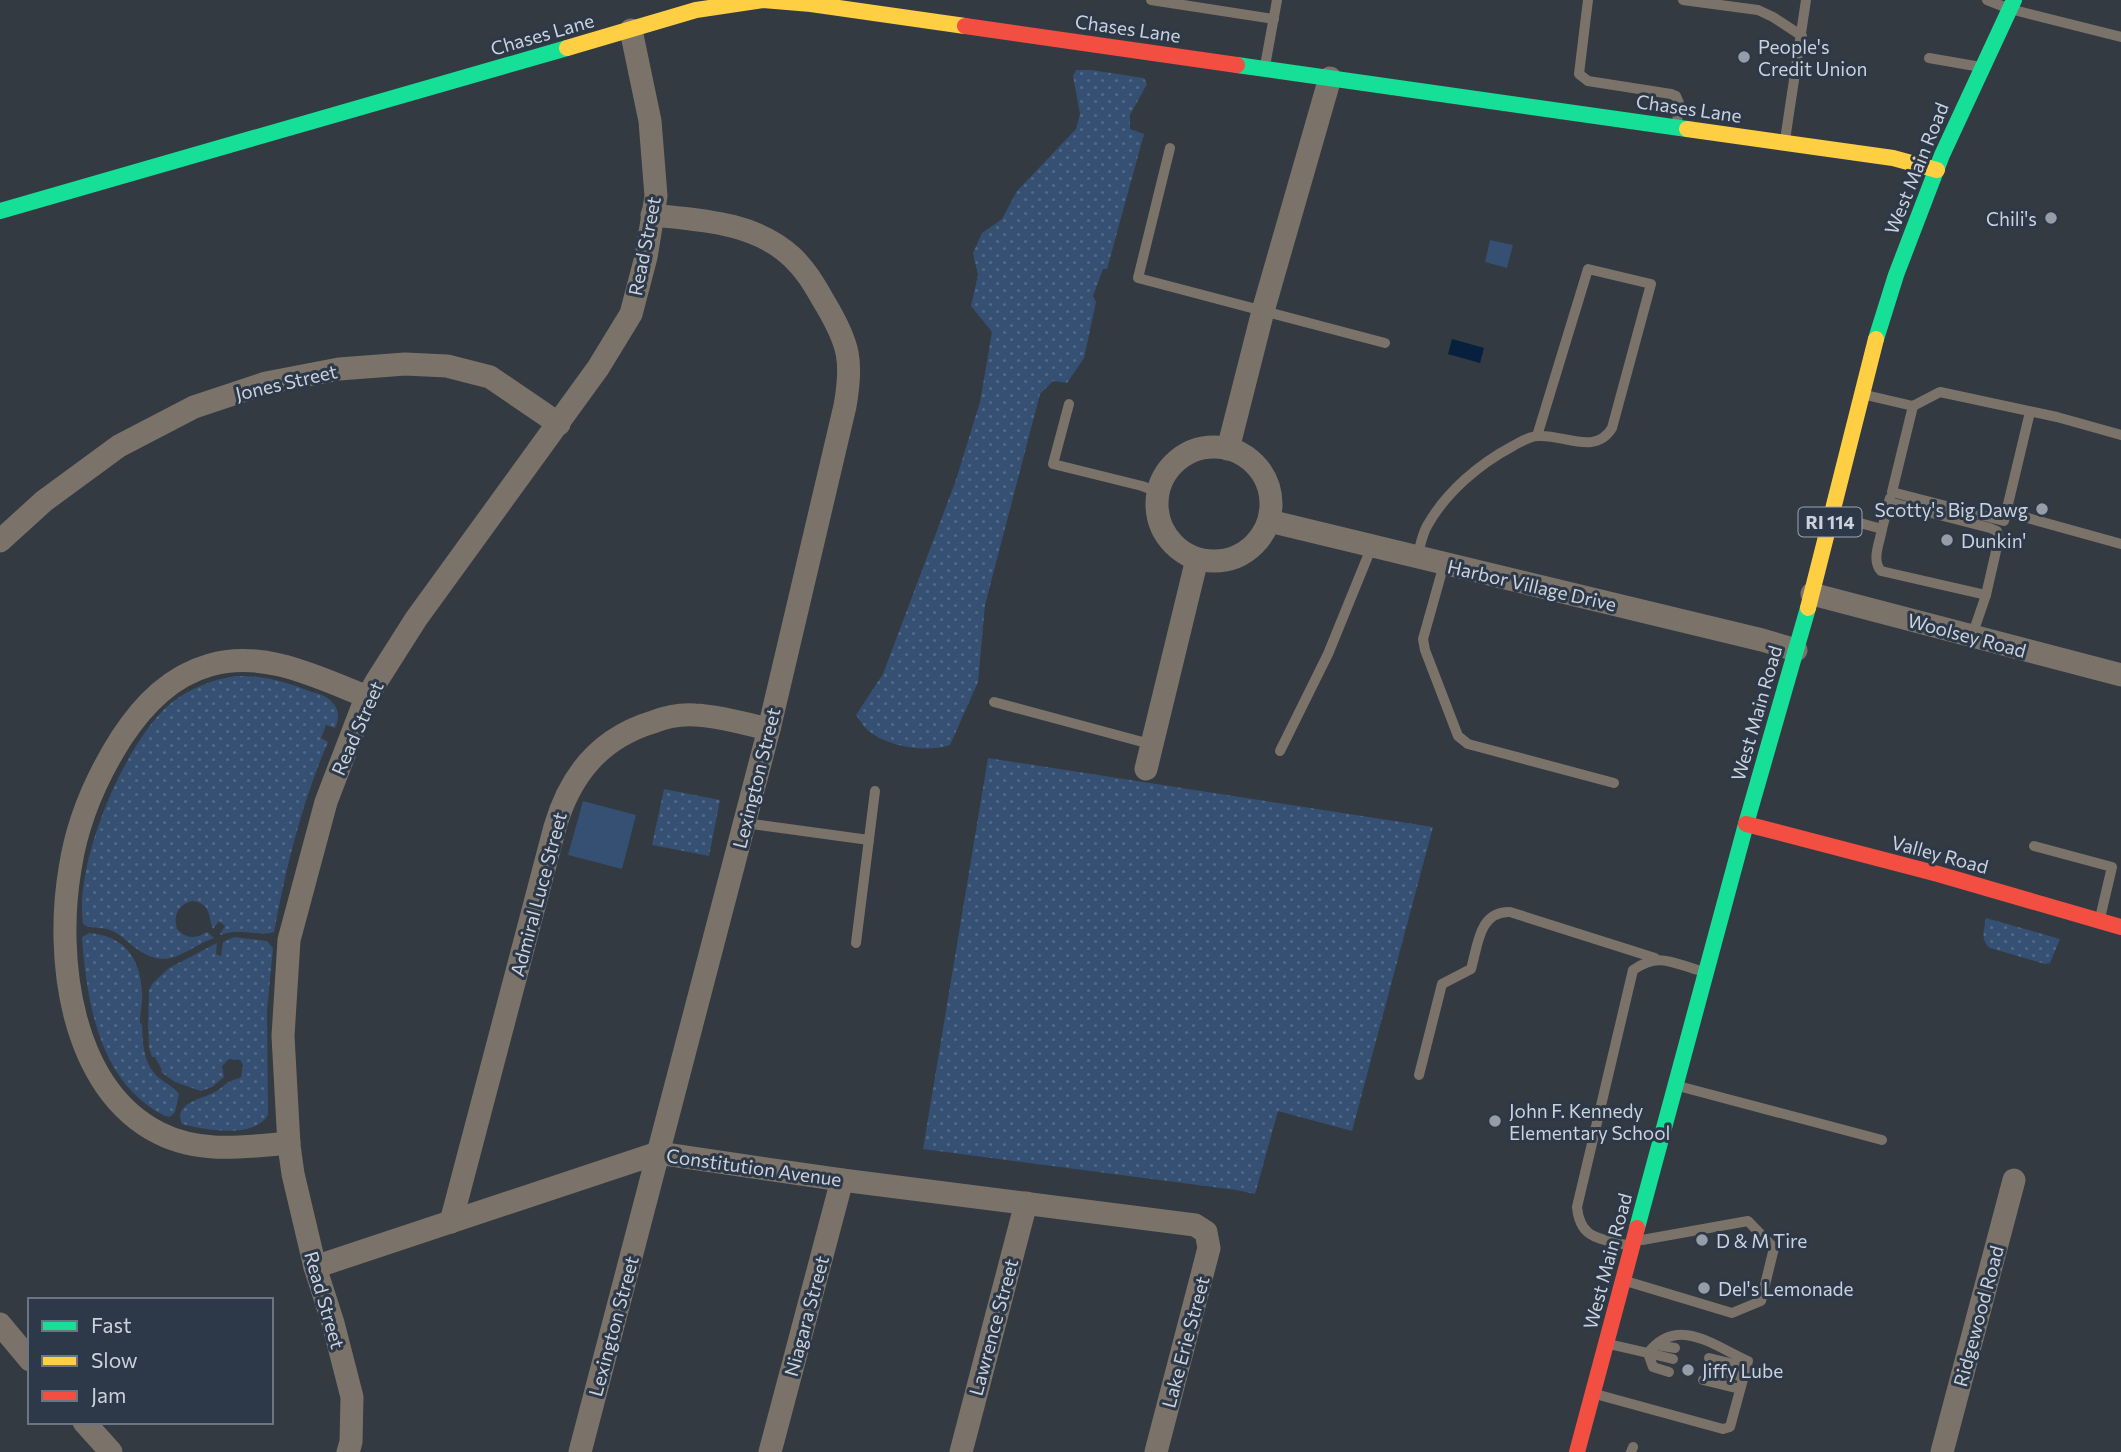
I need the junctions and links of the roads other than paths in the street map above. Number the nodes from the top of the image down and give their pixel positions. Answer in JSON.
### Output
{"nodes":[{"id":1,"x":1156,"y":0,"type":"edge"},
{"id":2,"x":1277,"y":0,"type":"edge"},
{"id":3,"x":1588,"y":0,"type":"edge"},
{"id":4,"x":1683,"y":0,"type":"edge"},
{"id":5,"x":1806,"y":0,"type":"edge"},
{"id":6,"x":1987,"y":0,"type":"edge"},
{"id":7,"x":2012,"y":5,"type":"edge"},
{"id":8,"x":685,"y":6,"type":"edge"},
{"id":9,"x":1273,"y":19,"type":"junction"},
{"id":10,"x":631,"y":30,"type":"junction"},
{"id":11,"x":1802,"y":36,"type":"junction"},
{"id":12,"x":2121,"y":37,"type":"edge"},
{"id":13,"x":1929,"y":58,"type":"dead end"},
{"id":14,"x":1981,"y":67,"type":"junction"},
{"id":15,"x":1264,"y":69,"type":"junction"},
{"id":16,"x":1330,"y":78,"type":"junction"},
{"id":17,"x":1676,"y":127,"type":"junction"},
{"id":18,"x":1785,"y":143,"type":"junction"},
{"id":19,"x":1170,"y":148,"type":"dead end"},
{"id":20,"x":1937,"y":170,"type":"junction"},
{"id":21,"x":0,"y":211,"type":"edge"},
{"id":22,"x":652,"y":215,"type":"junction"},
{"id":23,"x":1263,"y":311,"type":"junction"},
{"id":24,"x":1385,"y":343,"type":"dead end"},
{"id":25,"x":1864,"y":395,"type":"junction"},
{"id":26,"x":1069,"y":404,"type":"dead end"},
{"id":27,"x":1913,"y":406,"type":"junction"},
{"id":28,"x":2030,"y":412,"type":"junction"},
{"id":29,"x":559,"y":424,"type":"junction"},
{"id":30,"x":2121,"y":435,"type":"edge"},
{"id":31,"x":1537,"y":436,"type":"junction"},
{"id":32,"x":1228,"y":449,"type":"junction"},
{"id":33,"x":1158,"y":492,"type":"junction"},
{"id":34,"x":1890,"y":497,"type":"junction"},
{"id":35,"x":2006,"y":513,"type":"junction"},
{"id":36,"x":1832,"y":515,"type":"junction"},
{"id":37,"x":1269,"y":521,"type":"junction"},
{"id":38,"x":1882,"y":529,"type":"junction"},
{"id":39,"x":0,"y":541,"type":"edge"},
{"id":40,"x":2121,"y":544,"type":"edge"},
{"id":41,"x":1372,"y":546,"type":"junction"},
{"id":42,"x":1417,"y":557,"type":"junction"},
{"id":43,"x":1197,"y":559,"type":"junction"},
{"id":44,"x":1444,"y":564,"type":"junction"},
{"id":45,"x":1812,"y":594,"type":"junction"},
{"id":46,"x":1986,"y":595,"type":"junction"},
{"id":47,"x":1972,"y":636,"type":"junction"},
{"id":48,"x":1796,"y":650,"type":"junction"},
{"id":49,"x":2121,"y":675,"type":"edge"},
{"id":50,"x":368,"y":698,"type":"junction"},
{"id":51,"x":995,"y":702,"type":"dead end"},
{"id":52,"x":769,"y":729,"type":"junction"},
{"id":53,"x":1150,"y":744,"type":"junction"},
{"id":54,"x":1280,"y":751,"type":"dead end"},
{"id":55,"x":1146,"y":769,"type":"dead end"},
{"id":56,"x":1614,"y":783,"type":"dead end"},
{"id":57,"x":875,"y":791,"type":"dead end"},
{"id":58,"x":745,"y":823,"type":"junction"},
{"id":59,"x":1746,"y":824,"type":"junction"},
{"id":60,"x":869,"y":840,"type":"junction"},
{"id":61,"x":2034,"y":846,"type":"dead end"},
{"id":62,"x":2099,"y":920,"type":"junction"},
{"id":63,"x":2121,"y":927,"type":"edge"},
{"id":64,"x":856,"y":943,"type":"dead end"},
{"id":65,"x":1658,"y":959,"type":"junction"},
{"id":66,"x":1706,"y":973,"type":"junction"},
{"id":67,"x":1419,"y":1075,"type":"dead end"},
{"id":68,"x":1676,"y":1085,"type":"junction"},
{"id":69,"x":1882,"y":1140,"type":"dead end"},
{"id":70,"x":289,"y":1143,"type":"junction"},
{"id":71,"x":658,"y":1153,"type":"junction"},
{"id":72,"x":842,"y":1180,"type":"junction"},
{"id":73,"x":2014,"y":1180,"type":"dead end"},
{"id":74,"x":1026,"y":1203,"type":"junction"},
{"id":75,"x":451,"y":1222,"type":"junction"},
{"id":76,"x":1206,"y":1231,"type":"joint"},
{"id":77,"x":1633,"y":1244,"type":"junction"},
{"id":78,"x":315,"y":1266,"type":"junction"},
{"id":79,"x":1623,"y":1280,"type":"junction"},
{"id":80,"x":1,"y":1327,"type":"edge"},
{"id":81,"x":1606,"y":1343,"type":"junction"},
{"id":82,"x":1652,"y":1349,"type":"junction"},
{"id":83,"x":1674,"y":1354,"type":"dead end"},
{"id":84,"x":28,"y":1358,"type":"edge"},
{"id":85,"x":1708,"y":1363,"type":"dead end"},
{"id":86,"x":1669,"y":1372,"type":"dead end"},
{"id":87,"x":1745,"y":1372,"type":"junction"},
{"id":88,"x":1703,"y":1380,"type":"dead end"},
{"id":89,"x":1740,"y":1389,"type":"junction"},
{"id":90,"x":1592,"y":1394,"type":"junction"},
{"id":91,"x":87,"y":1424,"type":"edge"},
{"id":92,"x":111,"y":1452,"type":"edge"},
{"id":93,"x":348,"y":1452,"type":"edge"},
{"id":94,"x":580,"y":1452,"type":"edge"},
{"id":95,"x":770,"y":1452,"type":"edge"},
{"id":96,"x":961,"y":1452,"type":"edge"},
{"id":97,"x":1156,"y":1452,"type":"edge"},
{"id":98,"x":1577,"y":1452,"type":"edge"},
{"id":99,"x":1942,"y":1452,"type":"edge"}],
"edges":[{"from":1,"to":9,"type":"lane"},
{"from":2,"to":9,"type":"lane"},
{"from":3,"to":17,"type":"lane"},
{"from":4,"to":11,"type":"lane"},
{"from":5,"to":11,"type":"lane"},
{"from":6,"to":7,"type":"lane"},
{"from":7,"to":12,"type":"lane"},
{"from":7,"to":14,"type":"main road","name":"West Main Road","number":"RI 114"},
{"from":8,"to":10,"type":"main road","name":"Chases Lane"},
{"from":8,"to":15,"type":"main road","name":"Chases Lane"},
{"from":9,"to":15,"type":"lane"},
{"from":10,"to":21,"type":"main road","name":"Chases Lane"},
{"from":10,"to":22,"type":"street","name":"Read Street"},
{"from":11,"to":18,"type":"lane"},
{"from":13,"to":14,"type":"lane"},
{"from":14,"to":20,"type":"main road","name":"West Main Road","number":"RI 114"},
{"from":15,"to":16,"type":"main road","name":"Chases Lane"},
{"from":16,"to":17,"type":"main road","name":"Chases Lane"},
{"from":16,"to":23,"type":"street"},
{"from":17,"to":18,"type":"main road","name":"Chases Lane"},
{"from":18,"to":20,"type":"main road","name":"Chases Lane"},
{"from":19,"to":23,"type":"lane"},
{"from":20,"to":25,"type":"main road","name":"West Main Road","number":"RI 114"},
{"from":22,"to":29,"type":"street","name":"Read Street"},
{"from":22,"to":52,"type":"street","name":"Lexington Street"},
{"from":23,"to":24,"type":"lane"},
{"from":23,"to":32,"type":"street"},
{"from":25,"to":27,"type":"lane"},
{"from":25,"to":36,"type":"main road","name":"West Main Road","number":"RI 114"},
{"from":26,"to":33,"type":"lane"},
{"from":27,"to":28,"type":"lane"},
{"from":27,"to":34,"type":"lane"},
{"from":28,"to":30,"type":"lane"},
{"from":28,"to":35,"type":"lane"},
{"from":29,"to":39,"type":"street","name":"Jones Street"},
{"from":29,"to":50,"type":"street","name":"Read Street"},
{"from":31,"to":31,"type":"lane"},
{"from":31,"to":42,"type":"lane"},
{"from":32,"to":33,"type":"street"},
{"from":32,"to":37,"type":"street"},
{"from":33,"to":43,"type":"street"},
{"from":34,"to":35,"type":"lane"},
{"from":34,"to":38,"type":"lane"},
{"from":34,"to":46,"type":"lane"},
{"from":35,"to":40,"type":"lane"},
{"from":36,"to":38,"type":"lane"},
{"from":36,"to":45,"type":"main road","name":"West Main Road","number":"RI 114"},
{"from":37,"to":41,"type":"street","name":"Harbor Village Drive"},
{"from":37,"to":43,"type":"street"},
{"from":38,"to":46,"type":"lane"},
{"from":41,"to":42,"type":"street","name":"Harbor Village Drive"},
{"from":41,"to":54,"type":"lane"},
{"from":42,"to":44,"type":"street","name":"Harbor Village Drive"},
{"from":43,"to":53,"type":"street"},
{"from":44,"to":48,"type":"street","name":"Harbor Village Drive"},
{"from":44,"to":56,"type":"lane"},
{"from":45,"to":47,"type":"street","name":"Woolsey Road"},
{"from":45,"to":48,"type":"main road","name":"West Main Road","number":"RI 114"},
{"from":46,"to":47,"type":"lane"},
{"from":47,"to":49,"type":"street","name":"Woolsey Road"},
{"from":48,"to":59,"type":"main road","name":"West Main Road","number":"RI 114"},
{"from":50,"to":70,"type":"street","name":"Read Street"},
{"from":50,"to":70,"type":"street"},
{"from":51,"to":53,"type":"lane"},
{"from":52,"to":58,"type":"street","name":"Lexington Street"},
{"from":52,"to":75,"type":"street","name":"Admiral Luce Street"},
{"from":53,"to":55,"type":"street"},
{"from":57,"to":60,"type":"lane"},
{"from":58,"to":60,"type":"lane"},
{"from":58,"to":71,"type":"street","name":"Lexington Street"},
{"from":59,"to":62,"type":"main road","name":"Valley Road"},
{"from":59,"to":66,"type":"main road","name":"West Main Road","number":"RI 114"},
{"from":60,"to":64,"type":"lane"},
{"from":61,"to":62,"type":"lane"},
{"from":62,"to":63,"type":"main road","name":"Valley Road"},
{"from":65,"to":66,"type":"lane"},
{"from":65,"to":67,"type":"lane"},
{"from":65,"to":77,"type":"lane"},
{"from":66,"to":68,"type":"main road","name":"West Main Road","number":"RI 114"},
{"from":68,"to":69,"type":"lane"},
{"from":68,"to":77,"type":"main road","name":"West Main Road","number":"RI 114"},
{"from":70,"to":78,"type":"street","name":"Read Street"},
{"from":71,"to":72,"type":"street","name":"Constitution Avenue"},
{"from":71,"to":75,"type":"street","name":"Constitution Avenue"},
{"from":71,"to":94,"type":"street","name":"Lexington Street"},
{"from":72,"to":74,"type":"street","name":"Constitution Avenue"},
{"from":72,"to":95,"type":"street","name":"Niagara Street"},
{"from":73,"to":99,"type":"street","name":"Ridgewood Road"},
{"from":74,"to":76,"type":"street","name":"Constitution Avenue"},
{"from":74,"to":96,"type":"street","name":"Lawrence Street"},
{"from":75,"to":78,"type":"street","name":"Constitution Avenue"},
{"from":76,"to":97,"type":"street","name":"Lake Erie Street"},
{"from":77,"to":79,"type":"main road","name":"West Main Road","number":"RI 114"},
{"from":77,"to":79,"type":"lane"},
{"from":78,"to":93,"type":"street","name":"Read Street"},
{"from":79,"to":81,"type":"main road","name":"West Main Road","number":"RI 114"},
{"from":80,"to":84,"type":"street"},
{"from":81,"to":82,"type":"lane"},
{"from":81,"to":90,"type":"main road","name":"West Main Road","number":"RI 114"},
{"from":82,"to":83,"type":"lane"},
{"from":82,"to":86,"type":"lane"},
{"from":82,"to":87,"type":"lane"},
{"from":85,"to":87,"type":"lane"},
{"from":87,"to":89,"type":"lane"},
{"from":88,"to":89,"type":"lane"},
{"from":89,"to":90,"type":"lane"},
{"from":90,"to":98,"type":"main road","name":"West Main Road","number":"RI 114"},
{"from":91,"to":92,"type":"street"}]}
